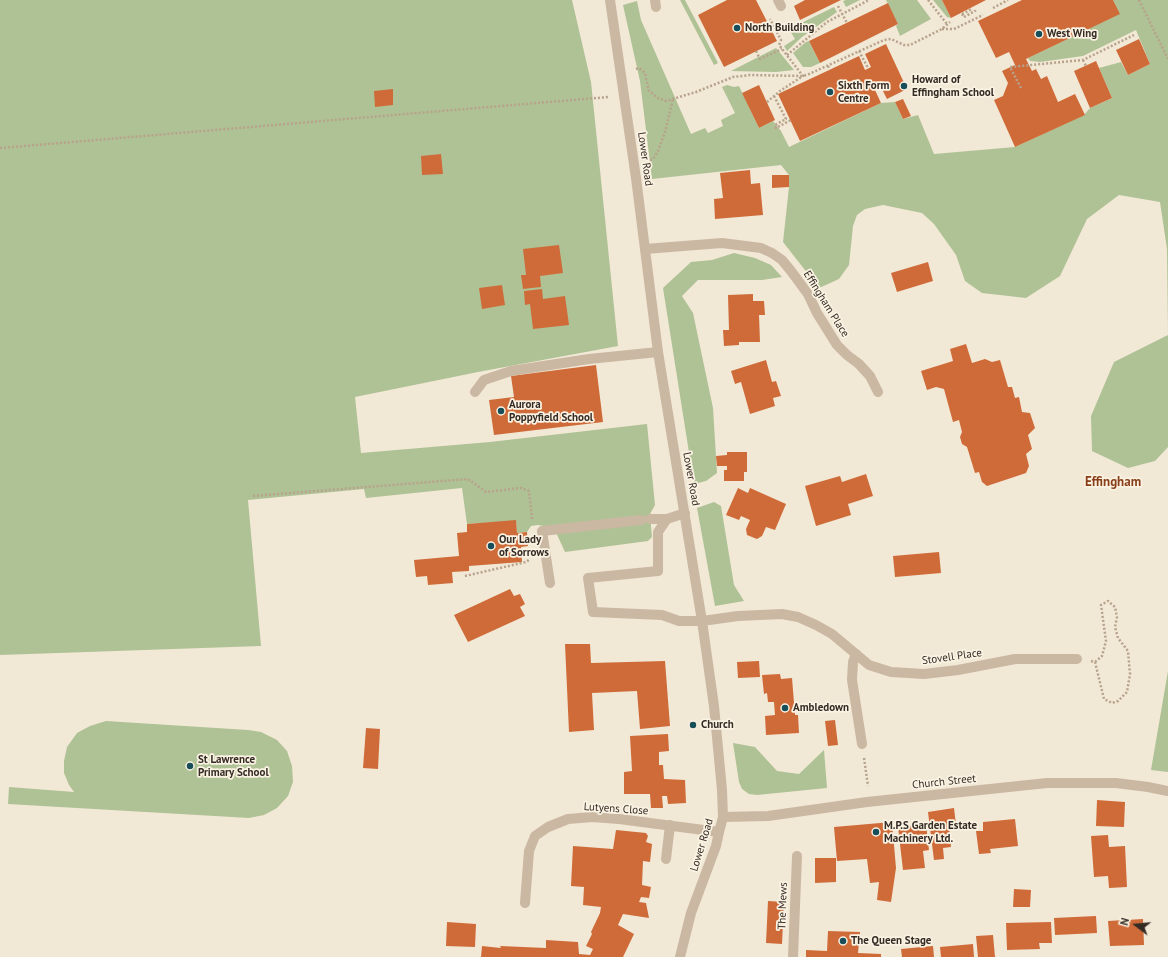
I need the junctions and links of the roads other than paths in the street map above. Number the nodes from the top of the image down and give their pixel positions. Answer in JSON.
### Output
{"nodes":[{"id":1,"x":610,"y":0,"type":"edge"},
{"id":2,"x":645,"y":250,"type":"junction"},
{"id":3,"x":658,"y":352,"type":"junction"},
{"id":4,"x":475,"y":392,"type":"dead end"},
{"id":5,"x":878,"y":392,"type":"dead end"},
{"id":6,"x":685,"y":513,"type":"junction"},
{"id":7,"x":667,"y":519,"type":"junction"},
{"id":8,"x":550,"y":583,"type":"dead end"},
{"id":9,"x":702,"y":621,"type":"junction"},
{"id":10,"x":856,"y":654,"type":"junction"},
{"id":11,"x":1077,"y":659,"type":"road end"},
{"id":12,"x":862,"y":744,"type":"road end"},
{"id":13,"x":1168,"y":791,"type":"edge"},
{"id":14,"x":723,"y":817,"type":"junction"},
{"id":15,"x":670,"y":825,"type":"junction"},
{"id":16,"x":719,"y":832,"type":"junction"},
{"id":17,"x":796,"y":856,"type":"dead end"},
{"id":18,"x":666,"y":859,"type":"dead end"},
{"id":19,"x":525,"y":904,"type":"dead end"},
{"id":20,"x":680,"y":957,"type":"edge"},
{"id":21,"x":793,"y":957,"type":"edge"}],
"edges":[{"from":1,"to":2,"type":"street","name":"Lower Road"},
{"from":2,"to":3,"type":"street","name":"Lower Road"},
{"from":2,"to":5,"type":"street","name":"Effingham Place"},
{"from":3,"to":4,"type":"street"},
{"from":3,"to":6,"type":"street","name":"Lower Road"},
{"from":6,"to":7,"type":"street"},
{"from":6,"to":9,"type":"street","name":"Lower Road"},
{"from":7,"to":8,"type":"street"},
{"from":7,"to":9,"type":"street","name":"Stovell Place"},
{"from":9,"to":10,"type":"street","name":"Stovell Place"},
{"from":9,"to":14,"type":"street","name":"Lower Road"},
{"from":10,"to":11,"type":"street","name":"Stovell Place"},
{"from":10,"to":12,"type":"street"},
{"from":13,"to":14,"type":"street","name":"Church Street"},
{"from":14,"to":16,"type":"street","name":"Lower Road"},
{"from":15,"to":16,"type":"street","name":"Lutyens Close"},
{"from":15,"to":18,"type":"street"},
{"from":15,"to":19,"type":"street","name":"Lutyens Close"},
{"from":16,"to":20,"type":"street","name":"Lower Road"},
{"from":17,"to":21,"type":"street","name":"The Mews"}]}
